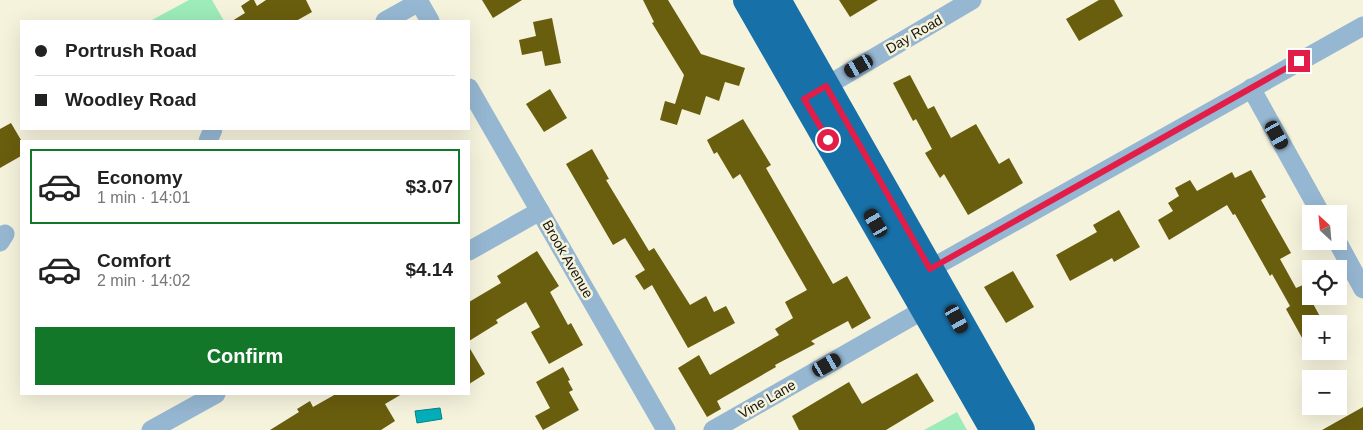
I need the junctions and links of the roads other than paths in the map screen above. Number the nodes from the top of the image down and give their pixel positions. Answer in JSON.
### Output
{"nodes":[{"id":1,"x":747,"y":0,"type":"edge"},
{"id":2,"x":777,"y":0,"type":"edge"},
{"id":3,"x":972,"y":0,"type":"edge"},
{"id":4,"x":418,"y":1,"type":"edge"},
{"id":5,"x":387,"y":20,"type":"edge"},
{"id":6,"x":429,"y":20,"type":"edge"},
{"id":7,"x":1363,"y":26,"type":"edge"},
{"id":8,"x":1251,"y":88,"type":"junction"},
{"id":9,"x":470,"y":90,"type":"edge"},
{"id":10,"x":815,"y":92,"type":"junction"},
{"id":11,"x":1316,"y":205,"type":"edge"},
{"id":12,"x":540,"y":211,"type":"junction"},
{"id":13,"x":470,"y":250,"type":"edge"},
{"id":14,"x":1341,"y":250,"type":"edge"},
{"id":15,"x":930,"y":269,"type":"junction"},
{"id":16,"x":1363,"y":288,"type":"edge"},
{"id":17,"x":925,"y":309,"type":"junction"},
{"id":18,"x":214,"y":395,"type":"edge"},
{"id":19,"x":151,"y":430,"type":"edge"},
{"id":20,"x":666,"y":430,"type":"edge"},
{"id":21,"x":713,"y":430,"type":"edge"},
{"id":22,"x":994,"y":430,"type":"edge"},
{"id":23,"x":1021,"y":430,"type":"edge"}],
"edges":[{"from":1,"to":10,"type":"highway"},
{"from":2,"to":10,"type":"highway"},
{"from":3,"to":10,"type":"street","name":"Day Road"},
{"from":4,"to":5,"type":"street"},
{"from":4,"to":6,"type":"street"},
{"from":7,"to":8,"type":"street"},
{"from":8,"to":11,"type":"street"},
{"from":8,"to":15,"type":"street"},
{"from":9,"to":12,"type":"street","name":"Brook Avenue"},
{"from":10,"to":15,"type":"highway"},
{"from":10,"to":17,"type":"highway"},
{"from":12,"to":13,"type":"street"},
{"from":12,"to":20,"type":"street","name":"Brook Avenue"},
{"from":14,"to":16,"type":"street"},
{"from":15,"to":23,"type":"highway"},
{"from":17,"to":21,"type":"street","name":"Vine Lane"},
{"from":17,"to":22,"type":"highway"},
{"from":18,"to":19,"type":"street"}]}
